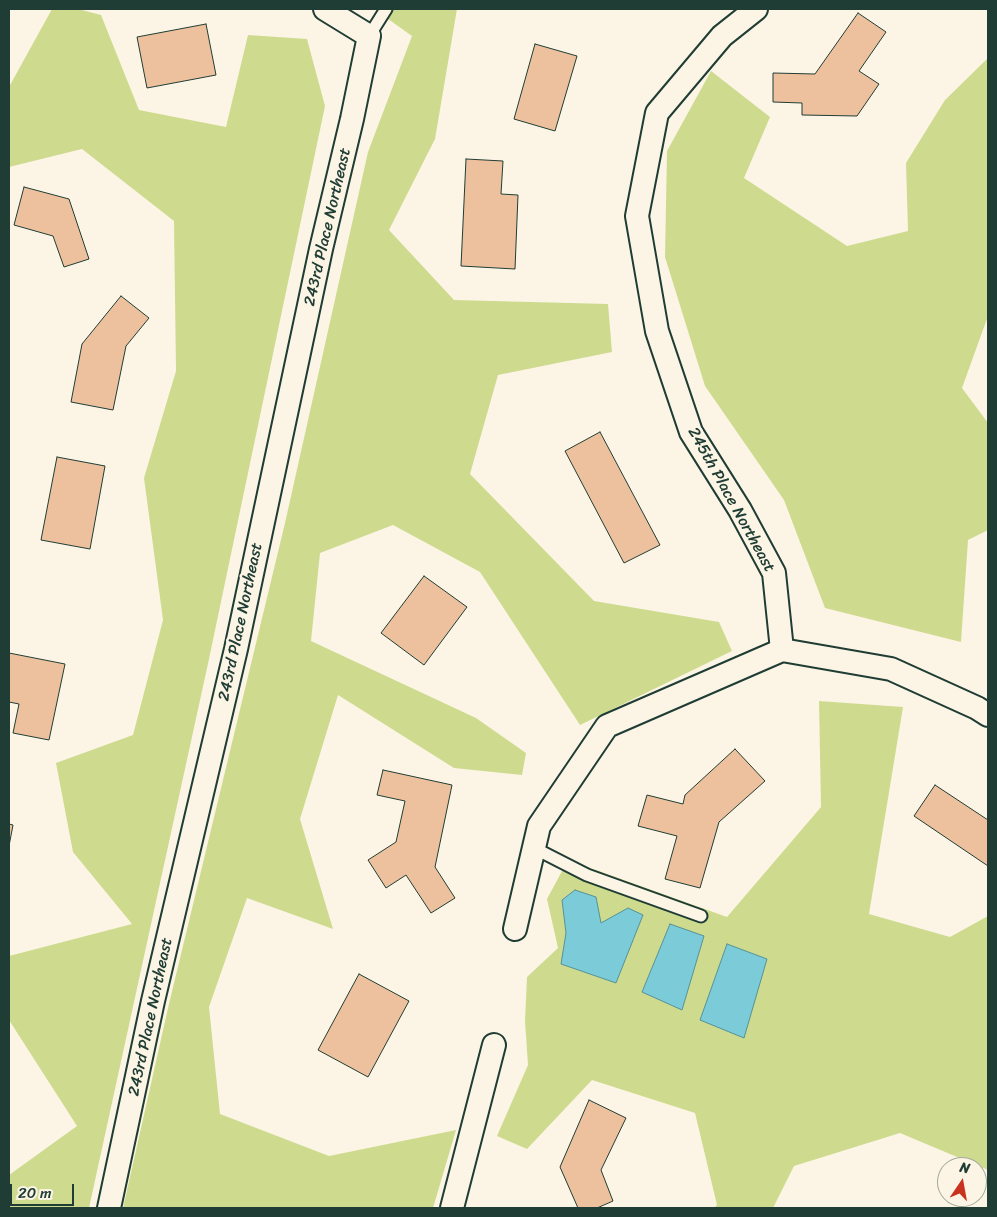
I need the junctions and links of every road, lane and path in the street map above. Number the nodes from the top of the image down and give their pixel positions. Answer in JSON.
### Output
{"nodes":[{"id":1,"x":326,"y":9,"type":"edge"},
{"id":2,"x":386,"y":9,"type":"edge"},
{"id":3,"x":756,"y":9,"type":"edge"},
{"id":4,"x":369,"y":36,"type":"junction"},
{"id":5,"x":782,"y":650,"type":"junction"},
{"id":6,"x":988,"y":715,"type":"edge"},
{"id":7,"x":534,"y":848,"type":"junction"},
{"id":8,"x":700,"y":916,"type":"dead end"},
{"id":9,"x":515,"y":929,"type":"dead end"},
{"id":10,"x":494,"y":1045,"type":"dead end"},
{"id":11,"x":109,"y":1208,"type":"edge"},
{"id":12,"x":452,"y":1208,"type":"edge"}],
"edges":[{"from":1,"to":4,"type":"street"},
{"from":2,"to":4,"type":"lane"},
{"from":3,"to":5,"type":"street","name":"245th Place Northeast"},
{"from":4,"to":11,"type":"street","name":"243rd Place Northeast"},
{"from":5,"to":6,"type":"street"},
{"from":5,"to":7,"type":"street"},
{"from":7,"to":8,"type":"lane"},
{"from":7,"to":9,"type":"street"},
{"from":10,"to":12,"type":"street"}]}
